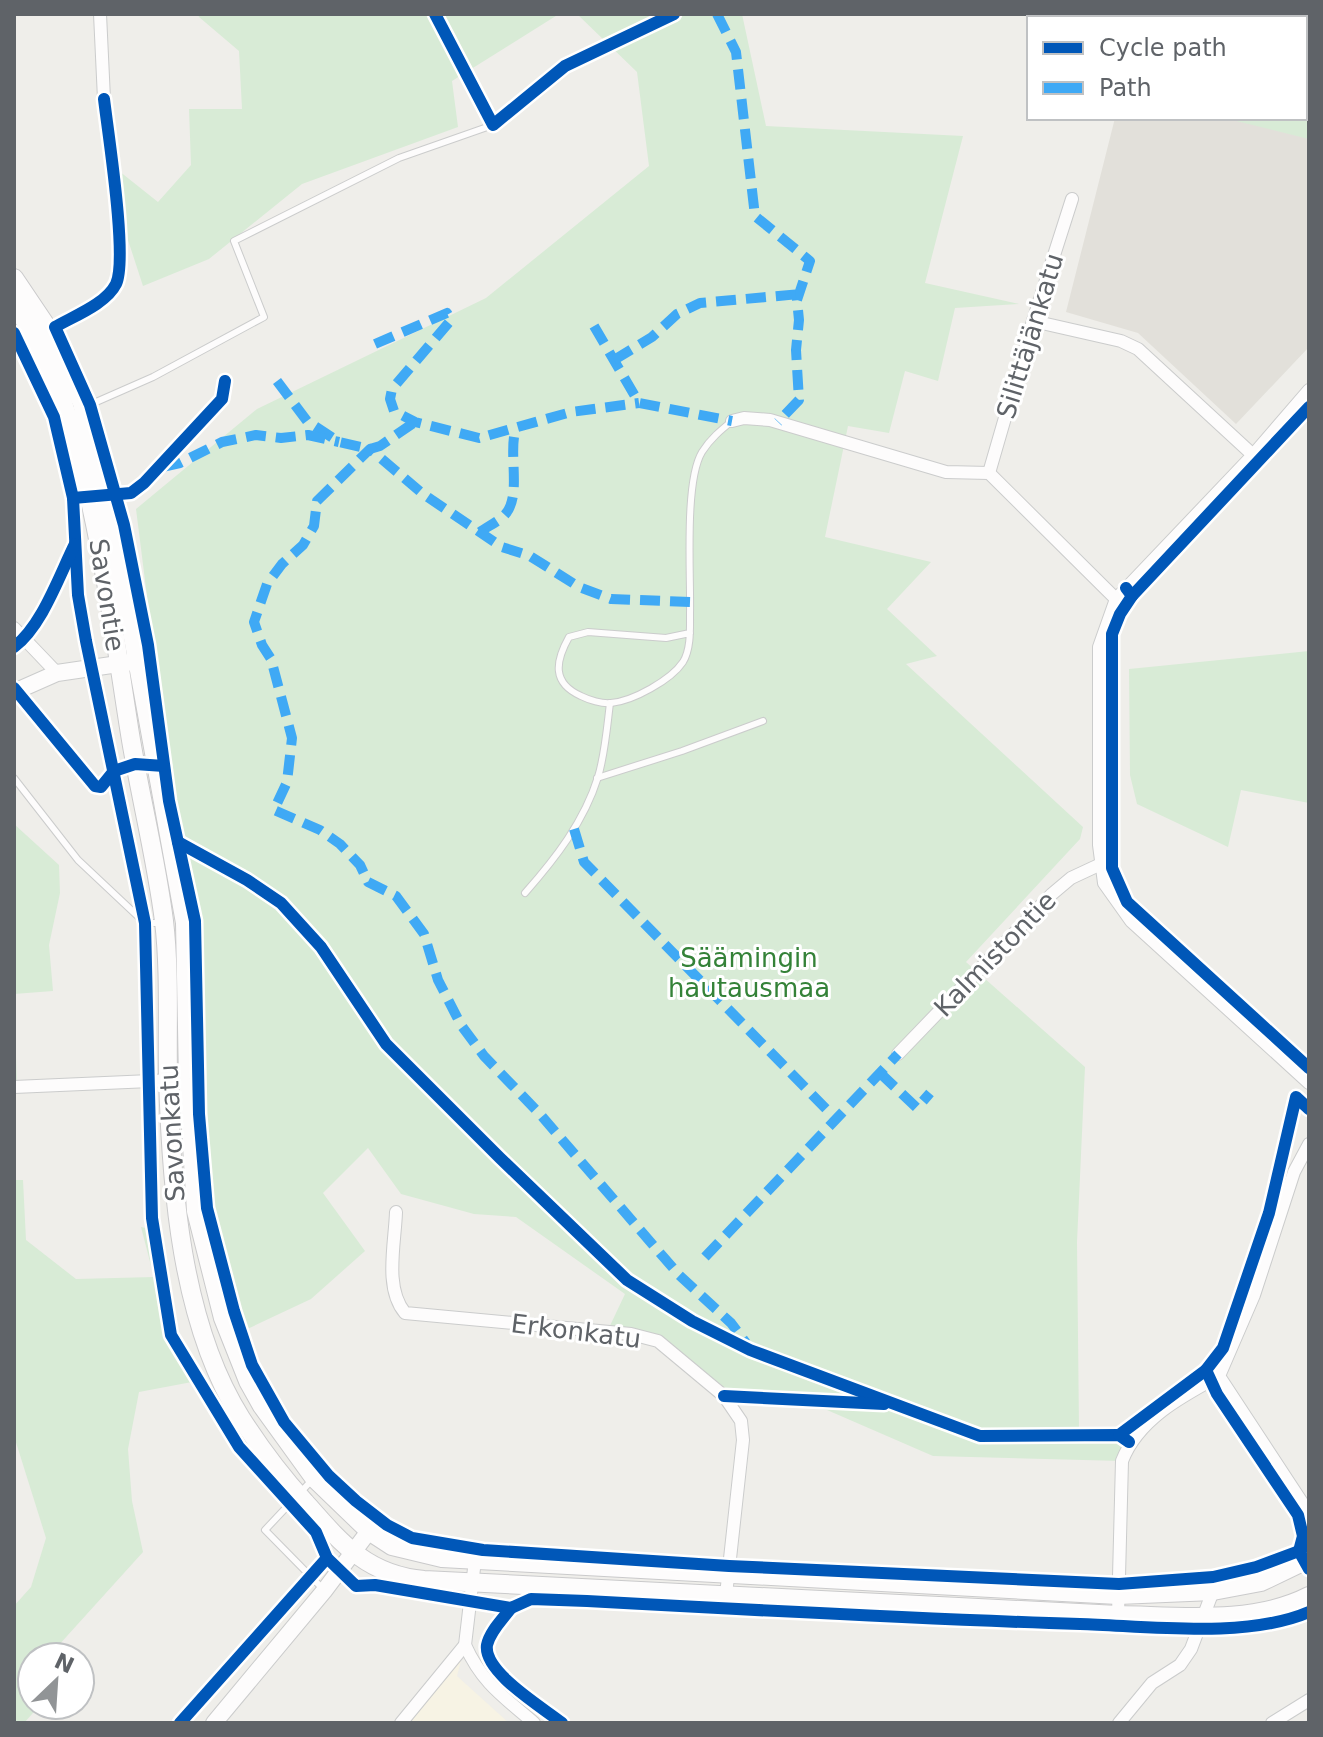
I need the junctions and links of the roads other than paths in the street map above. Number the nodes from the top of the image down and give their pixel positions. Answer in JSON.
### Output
{"nodes":[{"id":1,"x":100,"y":14,"type":"edge"},
{"id":2,"x":104,"y":99,"type":"dead end"},
{"id":3,"x":493,"y":125,"type":"dead end"},
{"id":4,"x":1072,"y":199,"type":"dead end"},
{"id":5,"x":14,"y":278,"type":"edge"},
{"id":6,"x":14,"y":300,"type":"edge"},
{"id":7,"x":1033,"y":321,"type":"junction"},
{"id":8,"x":1309,"y":390,"type":"edge"},
{"id":9,"x":83,"y":408,"type":"junction"},
{"id":10,"x":732,"y":421,"type":"joint"},
{"id":11,"x":1253,"y":455,"type":"junction"},
{"id":12,"x":989,"y":473,"type":"junction"},
{"id":13,"x":1116,"y":599,"type":"junction"},
{"id":14,"x":14,"y":628,"type":"edge"},
{"id":15,"x":690,"y":633,"type":"junction"},
{"id":16,"x":128,"y":663,"type":"junction"},
{"id":17,"x":57,"y":673,"type":"junction"},
{"id":18,"x":14,"y":692,"type":"edge"},
{"id":19,"x":610,"y":703,"type":"junction"},
{"id":20,"x":763,"y":721,"type":"dead end"},
{"id":21,"x":14,"y":778,"type":"edge"},
{"id":22,"x":597,"y":778,"type":"junction"},
{"id":23,"x":1101,"y":864,"type":"junction"},
{"id":24,"x":525,"y":893,"type":"dead end"},
{"id":25,"x":164,"y":923,"type":"junction"},
{"id":26,"x":185,"y":923,"type":"junction"},
{"id":27,"x":898,"y":1054,"type":"dead end"},
{"id":28,"x":188,"y":1079,"type":"junction"},
{"id":29,"x":1308,"y":1079,"type":"edge"},
{"id":30,"x":168,"y":1080,"type":"junction"},
{"id":31,"x":14,"y":1087,"type":"edge"},
{"id":32,"x":1309,"y":1144,"type":"edge"},
{"id":33,"x":396,"y":1212,"type":"dead end"},
{"id":34,"x":1219,"y":1376,"type":"junction"},
{"id":35,"x":314,"y":1478,"type":"junction"},
{"id":36,"x":298,"y":1495,"type":"junction"},
{"id":37,"x":1309,"y":1513,"type":"edge"},
{"id":38,"x":369,"y":1531,"type":"junction"},
{"id":39,"x":353,"y":1553,"type":"junction"},
{"id":40,"x":1309,"y":1559,"type":"edge"},
{"id":41,"x":475,"y":1560,"type":"junction"},
{"id":42,"x":728,"y":1574,"type":"junction"},
{"id":43,"x":472,"y":1582,"type":"junction"},
{"id":44,"x":324,"y":1591,"type":"junction"},
{"id":45,"x":1213,"y":1591,"type":"junction"},
{"id":46,"x":726,"y":1595,"type":"junction"},
{"id":47,"x":1118,"y":1595,"type":"junction"},
{"id":48,"x":1309,"y":1596,"type":"edge"},
{"id":49,"x":1118,"y":1615,"type":"junction"},
{"id":50,"x":1204,"y":1616,"type":"junction"},
{"id":51,"x":465,"y":1645,"type":"junction"},
{"id":52,"x":1309,"y":1700,"type":"edge"},
{"id":53,"x":214,"y":1723,"type":"edge"},
{"id":54,"x":401,"y":1723,"type":"edge"},
{"id":55,"x":534,"y":1723,"type":"edge"},
{"id":56,"x":1119,"y":1723,"type":"edge"},
{"id":57,"x":1272,"y":1723,"type":"edge"}],
"edges":[{"from":1,"to":2,"type":"street"},
{"from":3,"to":9,"type":"lane"},
{"from":4,"to":7,"type":"street","name":"Silittäjänkatu"},
{"from":5,"to":9,"type":"main road","name":"Savontie"},
{"from":6,"to":16,"type":"main road","name":"Savontie"},
{"from":7,"to":11,"type":"street"},
{"from":7,"to":12,"type":"street","name":"Silittäjänkatu"},
{"from":8,"to":11,"type":"street"},
{"from":9,"to":16,"type":"main road","name":"Savontie"},
{"from":10,"to":12,"type":"street"},
{"from":10,"to":15,"type":"lane"},
{"from":11,"to":13,"type":"street"},
{"from":12,"to":13,"type":"street"},
{"from":13,"to":23,"type":"street"},
{"from":14,"to":17,"type":"street"},
{"from":15,"to":19,"type":"lane"},
{"from":15,"to":19,"type":"lane"},
{"from":16,"to":17,"type":"street"},
{"from":16,"to":25,"type":"main road","name":"Savonkatu"},
{"from":16,"to":26,"type":"main road","name":"Savonkatu"},
{"from":17,"to":18,"type":"street"},
{"from":19,"to":22,"type":"lane"},
{"from":20,"to":22,"type":"lane"},
{"from":21,"to":25,"type":"lane"},
{"from":22,"to":24,"type":"lane"},
{"from":23,"to":27,"type":"street","name":"Kalmistontie"},
{"from":23,"to":29,"type":"street"},
{"from":25,"to":26,"type":"lane"},
{"from":25,"to":30,"type":"main road","name":"Savonkatu"},
{"from":26,"to":28,"type":"main road","name":"Savonkatu"},
{"from":28,"to":30,"type":"street"},
{"from":28,"to":35,"type":"main road","name":"Savonkatu"},
{"from":30,"to":31,"type":"street"},
{"from":30,"to":36,"type":"main road","name":"Savonkatu"},
{"from":32,"to":34,"type":"street"},
{"from":33,"to":42,"type":"street","name":"Erkonkatu"},
{"from":34,"to":37,"type":"street"},
{"from":34,"to":47,"type":"street"},
{"from":35,"to":36,"type":"lane"},
{"from":35,"to":38,"type":"main road","name":"Savonkatu"},
{"from":36,"to":39,"type":"main road","name":"Savonkatu"},
{"from":36,"to":44,"type":"lane"},
{"from":38,"to":39,"type":"street"},
{"from":38,"to":41,"type":"main road","name":"Savonkatu"},
{"from":39,"to":43,"type":"main road","name":"Savonkatu"},
{"from":39,"to":44,"type":"street"},
{"from":40,"to":45,"type":"main road","name":"Savonkatu"},
{"from":41,"to":42,"type":"main road","name":"Savonkatu"},
{"from":41,"to":43,"type":"street"},
{"from":42,"to":46,"type":"street","name":"Erkonkatu"},
{"from":42,"to":47,"type":"main road","name":"Savonkatu"},
{"from":43,"to":46,"type":"main road","name":"Savonkatu"},
{"from":43,"to":51,"type":"street"},
{"from":44,"to":53,"type":"street"},
{"from":45,"to":47,"type":"main road","name":"Savonkatu"},
{"from":45,"to":50,"type":"street"},
{"from":46,"to":49,"type":"main road","name":"Savonkatu"},
{"from":47,"to":49,"type":"street"},
{"from":48,"to":50,"type":"main road","name":"Savonkatu"},
{"from":49,"to":50,"type":"main road","name":"Savonkatu"},
{"from":50,"to":56,"type":"street"},
{"from":51,"to":54,"type":"street"},
{"from":51,"to":55,"type":"street"},
{"from":52,"to":57,"type":"street"}]}
